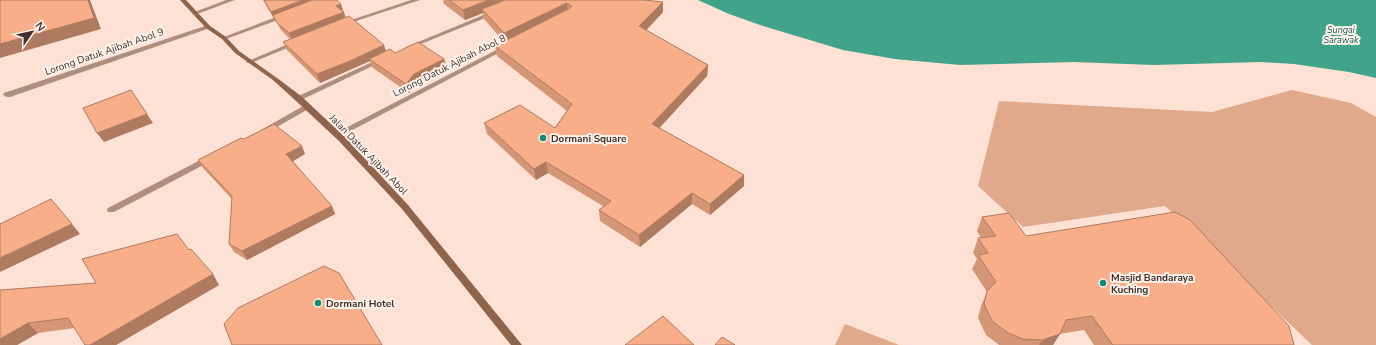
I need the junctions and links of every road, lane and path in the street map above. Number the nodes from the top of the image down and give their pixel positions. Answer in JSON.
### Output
{"nodes":[{"id":1,"x":183,"y":0,"type":"edge"},
{"id":2,"x":232,"y":0,"type":"edge"},
{"id":3,"x":417,"y":0,"type":"edge"},
{"id":4,"x":497,"y":11,"type":"edge"},
{"id":5,"x":195,"y":13,"type":"junction"},
{"id":6,"x":291,"y":14,"type":"edge"},
{"id":7,"x":342,"y":24,"type":"edge"},
{"id":8,"x":208,"y":27,"type":"junction"},
{"id":9,"x":224,"y":38,"type":"junction"},
{"id":10,"x":299,"y":41,"type":"edge"},
{"id":11,"x":514,"y":43,"type":"edge"},
{"id":12,"x":405,"y":49,"type":"edge"},
{"id":13,"x":391,"y":55,"type":"edge"},
{"id":14,"x":249,"y":62,"type":"junction"},
{"id":15,"x":7,"y":95,"type":"dead end"},
{"id":16,"x":298,"y":98,"type":"junction"},
{"id":17,"x":308,"y":107,"type":"junction"},
{"id":18,"x":259,"y":133,"type":"edge"},
{"id":19,"x":338,"y":134,"type":"junction"},
{"id":20,"x":216,"y":155,"type":"edge"},
{"id":21,"x":110,"y":210,"type":"dead end"},
{"id":22,"x":517,"y":345,"type":"edge"}],
"edges":[{"from":1,"to":5,"type":"main road","name":"Jalan Datuk Ajibah Abol"},
{"from":2,"to":5,"type":"street"},
{"from":3,"to":7,"type":"street"},
{"from":4,"to":12,"type":"street"},
{"from":5,"to":8,"type":"main road","name":"Jalan Datuk Ajibah Abol"},
{"from":6,"to":9,"type":"street"},
{"from":8,"to":9,"type":"main road","name":"Jalan Datuk Ajibah Abol"},
{"from":8,"to":15,"type":"street","name":"Lorong Datuk Ajibah Abol 9"},
{"from":9,"to":14,"type":"main road","name":"Jalan Datuk Ajibah Abol"},
{"from":10,"to":14,"type":"street"},
{"from":11,"to":19,"type":"street","name":"Lorong Datuk Ajibah Abol 8"},
{"from":13,"to":16,"type":"street"},
{"from":14,"to":16,"type":"main road","name":"Jalan Datuk Ajibah Abol"},
{"from":16,"to":17,"type":"main road","name":"Jalan Datuk Ajibah Abol"},
{"from":17,"to":18,"type":"street"},
{"from":17,"to":19,"type":"main road","name":"Jalan Datuk Ajibah Abol"},
{"from":19,"to":22,"type":"main road","name":"Jalan Datuk Ajibah Abol"},
{"from":20,"to":21,"type":"street"}]}
